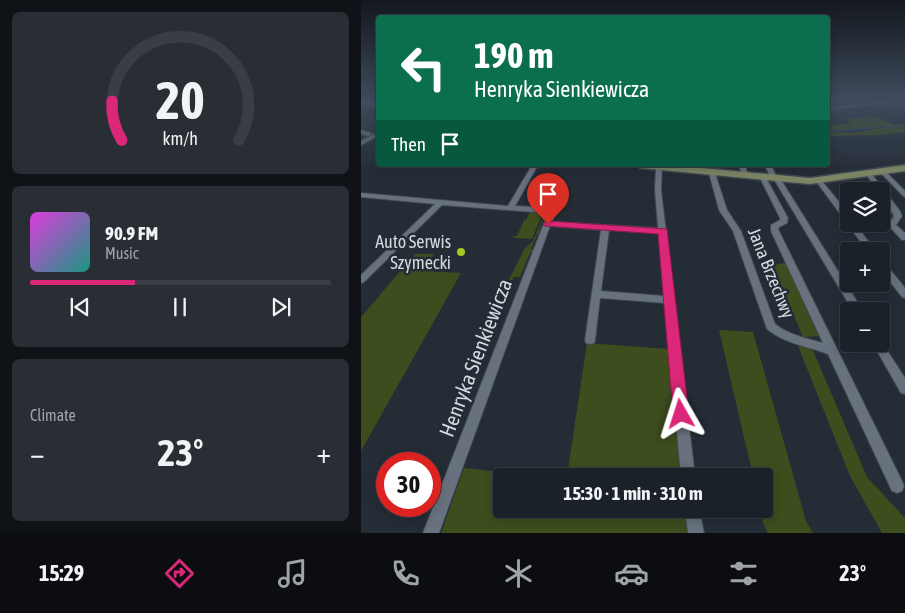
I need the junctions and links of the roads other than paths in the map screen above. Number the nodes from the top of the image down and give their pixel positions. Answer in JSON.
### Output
{"nodes":[{"id":1,"x":361,"y":132,"type":"edge"},
{"id":2,"x":361,"y":143,"type":"edge"},
{"id":3,"x":534,"y":167,"type":"edge"},
{"id":4,"x":662,"y":167,"type":"edge"},
{"id":5,"x":670,"y":167,"type":"edge"},
{"id":6,"x":743,"y":167,"type":"edge"},
{"id":7,"x":769,"y":167,"type":"edge"},
{"id":8,"x":903,"y":169,"type":"edge"},
{"id":9,"x":882,"y":171,"type":"junction"},
{"id":10,"x":712,"y":172,"type":"junction"},
{"id":11,"x":868,"y":173,"type":"junction"},
{"id":12,"x":745,"y":176,"type":"junction"},
{"id":13,"x":763,"y":178,"type":"junction"},
{"id":14,"x":776,"y":179,"type":"junction"},
{"id":15,"x":819,"y":180,"type":"junction"},
{"id":16,"x":905,"y":194,"type":"edge"},
{"id":17,"x":361,"y":195,"type":"edge"},
{"id":18,"x":439,"y":203,"type":"junction"},
{"id":19,"x":510,"y":208,"type":"junction"},
{"id":20,"x":840,"y":208,"type":"edge"},
{"id":21,"x":548,"y":224,"type":"junction"},
{"id":22,"x":605,"y":228,"type":"junction"},
{"id":23,"x":663,"y":231,"type":"junction"},
{"id":24,"x":857,"y":232,"type":"edge"},
{"id":25,"x":905,"y":238,"type":"edge"},
{"id":26,"x":865,"y":242,"type":"edge"},
{"id":27,"x":890,"y":276,"type":"edge"},
{"id":28,"x":361,"y":280,"type":"edge"},
{"id":29,"x":596,"y":294,"type":"junction"},
{"id":30,"x":905,"y":296,"type":"edge"},
{"id":31,"x":670,"y":300,"type":"junction"},
{"id":32,"x":852,"y":302,"type":"edge"},
{"id":33,"x":590,"y":340,"type":"dead end"},
{"id":34,"x":833,"y":351,"type":"junction"},
{"id":35,"x":883,"y":352,"type":"edge"},
{"id":36,"x":905,"y":389,"type":"edge"},
{"id":37,"x":687,"y":468,"type":"edge"},
{"id":38,"x":897,"y":486,"type":"dead end"},
{"id":39,"x":694,"y":518,"type":"edge"},
{"id":40,"x":431,"y":533,"type":"edge"},
{"id":41,"x":696,"y":533,"type":"edge"}],
"edges":[{"from":1,"to":2,"type":"street"},
{"from":3,"to":19,"type":"street"},
{"from":4,"to":23,"type":"street"},
{"from":5,"to":10,"type":"street"},
{"from":6,"to":12,"type":"street"},
{"from":7,"to":14,"type":"street"},
{"from":8,"to":9,"type":"street"},
{"from":9,"to":11,"type":"street"},
{"from":9,"to":16,"type":"street"},
{"from":10,"to":12,"type":"street"},
{"from":10,"to":34,"type":"street","name":"Jana Brzechwy"},
{"from":11,"to":15,"type":"street"},
{"from":11,"to":25,"type":"street"},
{"from":12,"to":13,"type":"street"},
{"from":13,"to":14,"type":"street"},
{"from":13,"to":34,"type":"street"},
{"from":14,"to":15,"type":"street"},
{"from":14,"to":32,"type":"street"},
{"from":15,"to":20,"type":"street"},
{"from":17,"to":18,"type":"street"},
{"from":18,"to":19,"type":"street"},
{"from":18,"to":28,"type":"street"},
{"from":19,"to":21,"type":"street"},
{"from":21,"to":22,"type":"street"},
{"from":21,"to":40,"type":"street","name":"Henryka Sienkiewicza"},
{"from":22,"to":23,"type":"street"},
{"from":22,"to":29,"type":"street"},
{"from":23,"to":31,"type":"street"},
{"from":24,"to":26,"type":"street"},
{"from":27,"to":30,"type":"street"},
{"from":29,"to":31,"type":"street"},
{"from":29,"to":33,"type":"street"},
{"from":31,"to":37,"type":"street"},
{"from":34,"to":38,"type":"street"},
{"from":35,"to":36,"type":"street"},
{"from":39,"to":41,"type":"street"}]}
